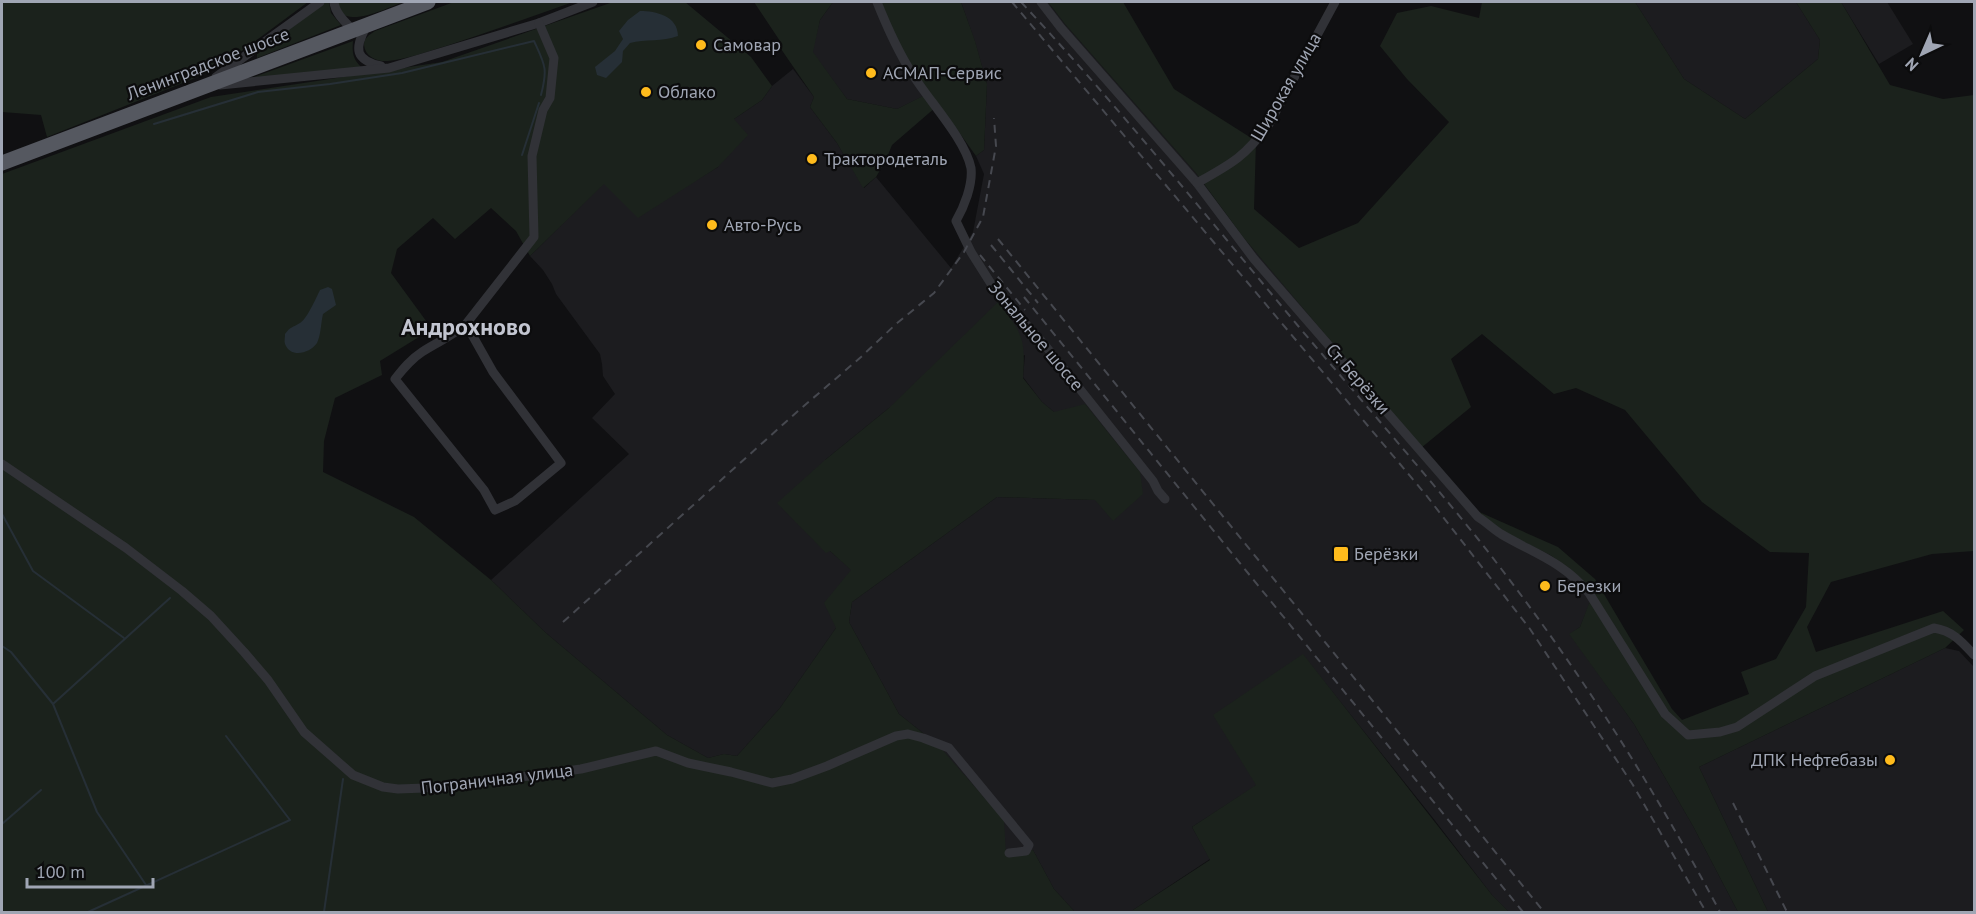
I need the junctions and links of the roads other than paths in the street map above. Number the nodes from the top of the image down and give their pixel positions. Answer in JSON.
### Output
{"nodes":[{"id":1,"x":320,"y":2,"type":"edge"},
{"id":2,"x":334,"y":2,"type":"edge"},
{"id":3,"x":428,"y":2,"type":"edge"},
{"id":4,"x":593,"y":2,"type":"edge"},
{"id":5,"x":877,"y":2,"type":"edge"},
{"id":6,"x":1041,"y":2,"type":"edge"},
{"id":7,"x":1335,"y":2,"type":"edge"},
{"id":8,"x":539,"y":22,"type":"junction"},
{"id":9,"x":360,"y":27,"type":"junction"},
{"id":10,"x":389,"y":68,"type":"junction"},
{"id":11,"x":202,"y":87,"type":"junction"},
{"id":12,"x":2,"y":163,"type":"edge"},
{"id":13,"x":1197,"y":183,"type":"junction"},
{"id":14,"x":466,"y":324,"type":"junction"},
{"id":15,"x":2,"y":464,"type":"edge"},
{"id":16,"x":1165,"y":499,"type":"dead end"},
{"id":17,"x":1974,"y":655,"type":"edge"},
{"id":18,"x":1009,"y":853,"type":"dead end"}],
"edges":[{"from":1,"to":11,"type":"street"},
{"from":2,"to":9,"type":"street"},
{"from":3,"to":9,"type":"highway","name":"Ленинградское шоссе"},
{"from":4,"to":8,"type":"street"},
{"from":5,"to":16,"type":"street","name":"Зональное шоссе"},
{"from":6,"to":13,"type":"street","name":"Ст. Берёзки"},
{"from":7,"to":13,"type":"street","name":"Широкая улица"},
{"from":8,"to":10,"type":"street"},
{"from":8,"to":14,"type":"street"},
{"from":9,"to":10,"type":"street"},
{"from":9,"to":11,"type":"highway","name":"Ленинградское шоссе"},
{"from":10,"to":11,"type":"street"},
{"from":11,"to":12,"type":"highway","name":"Ленинградское шоссе"},
{"from":13,"to":17,"type":"street","name":"Ст. Берёзки"},
{"from":14,"to":14,"type":"street"},
{"from":15,"to":18,"type":"street","name":"Пограничная улица"}]}
